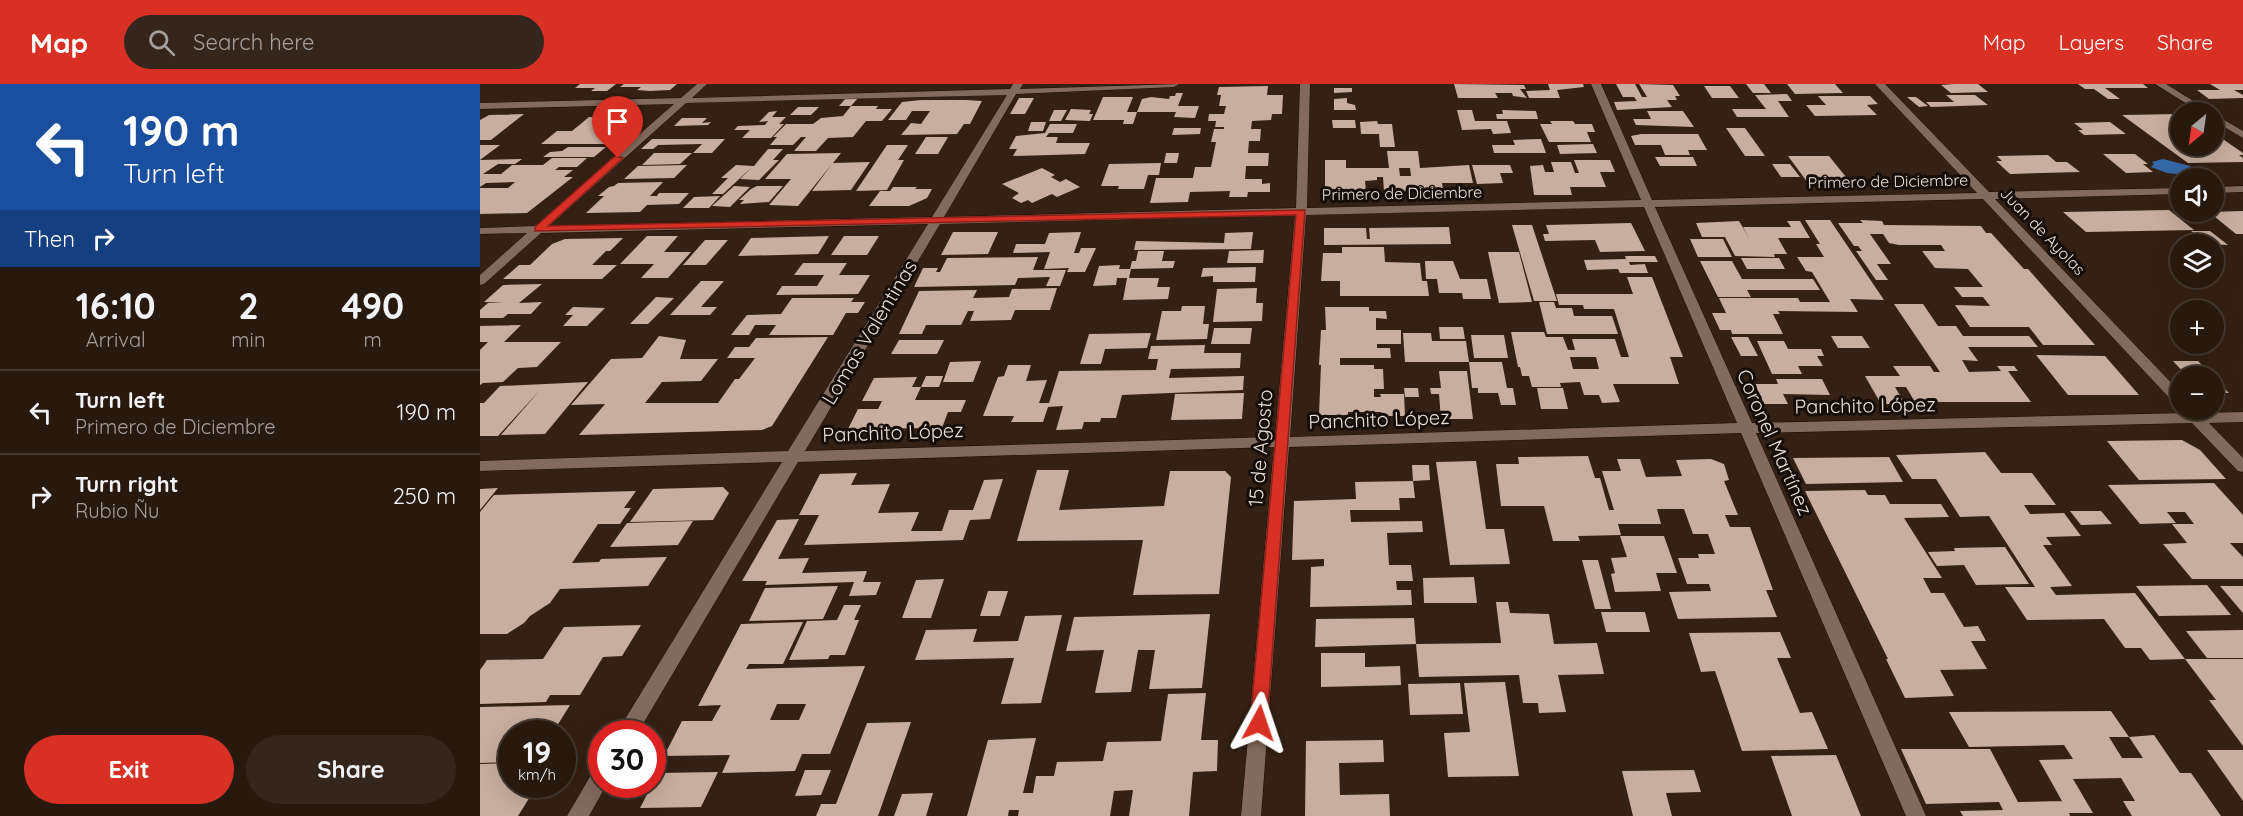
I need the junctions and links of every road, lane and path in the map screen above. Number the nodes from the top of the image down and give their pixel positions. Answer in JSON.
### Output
{"nodes":[{"id":1,"x":702,"y":84,"type":"edge"},
{"id":2,"x":1174,"y":84,"type":"edge"},
{"id":3,"x":1305,"y":84,"type":"edge"},
{"id":4,"x":1596,"y":84,"type":"edge"},
{"id":5,"x":1880,"y":84,"type":"edge"},
{"id":6,"x":2160,"y":84,"type":"edge"},
{"id":7,"x":1016,"y":88,"type":"edge"},
{"id":8,"x":683,"y":101,"type":"junction"},
{"id":9,"x":2190,"y":102,"type":"edge"},
{"id":10,"x":480,"y":106,"type":"edge"},
{"id":11,"x":2224,"y":123,"type":"edge"},
{"id":12,"x":2243,"y":135,"type":"edge"},
{"id":13,"x":2243,"y":189,"type":"edge"},
{"id":14,"x":2224,"y":190,"type":"edge"},
{"id":15,"x":2170,"y":191,"type":"edge"},
{"id":16,"x":1983,"y":195,"type":"junction"},
{"id":17,"x":1650,"y":204,"type":"junction"},
{"id":18,"x":1301,"y":212,"type":"junction"},
{"id":19,"x":936,"y":221,"type":"junction"},
{"id":20,"x":538,"y":229,"type":"junction"},
{"id":21,"x":480,"y":231,"type":"edge"},
{"id":22,"x":480,"y":281,"type":"edge"},
{"id":23,"x":2170,"y":390,"type":"edge"},
{"id":24,"x":2170,"y":415,"type":"edge"},
{"id":25,"x":2224,"y":416,"type":"edge"},
{"id":26,"x":2243,"y":417,"type":"edge"},
{"id":27,"x":2198,"y":420,"type":"edge"},
{"id":28,"x":1747,"y":428,"type":"junction"},
{"id":29,"x":1282,"y":443,"type":"junction"},
{"id":30,"x":793,"y":456,"type":"junction"},
{"id":31,"x":480,"y":466,"type":"edge"},
{"id":32,"x":2243,"y":467,"type":"edge"},
{"id":33,"x":634,"y":720,"type":"edge"},
{"id":34,"x":588,"y":798,"type":"edge"},
{"id":35,"x":577,"y":816,"type":"edge"},
{"id":36,"x":1251,"y":816,"type":"edge"},
{"id":37,"x":1916,"y":816,"type":"edge"}],
"edges":[{"from":1,"to":8,"type":"street"},
{"from":2,"to":7,"type":"street"},
{"from":3,"to":18,"type":"street","name":"15 de Agosto"},
{"from":4,"to":17,"type":"street","name":"Coronel Martínez"},
{"from":5,"to":16,"type":"street","name":"Juan de Ayolas"},
{"from":6,"to":9,"type":"street"},
{"from":7,"to":8,"type":"street"},
{"from":7,"to":19,"type":"street","name":"Lomas Valentinas"},
{"from":8,"to":10,"type":"street"},
{"from":8,"to":20,"type":"street"},
{"from":11,"to":12,"type":"street"},
{"from":13,"to":14,"type":"street"},
{"from":15,"to":16,"type":"street","name":"Primero de Diciembre"},
{"from":16,"to":17,"type":"street","name":"Primero de Diciembre"},
{"from":16,"to":23,"type":"street","name":"Juan de Ayolas"},
{"from":17,"to":18,"type":"street","name":"Primero de Diciembre"},
{"from":17,"to":28,"type":"street","name":"Coronel Martínez"},
{"from":18,"to":19,"type":"street","name":"Primero de Diciembre"},
{"from":18,"to":29,"type":"street","name":"15 de Agosto"},
{"from":19,"to":20,"type":"street","name":"Primero de Diciembre"},
{"from":19,"to":30,"type":"street","name":"Lomas Valentinas"},
{"from":20,"to":21,"type":"street","name":"Primero de Diciembre"},
{"from":20,"to":22,"type":"street"},
{"from":24,"to":28,"type":"street","name":"Panchito López"},
{"from":25,"to":26,"type":"street","name":"Panchito López"},
{"from":27,"to":32,"type":"street"},
{"from":28,"to":29,"type":"street","name":"Panchito López"},
{"from":28,"to":37,"type":"street","name":"Coronel Martínez"},
{"from":29,"to":30,"type":"street","name":"Panchito López"},
{"from":29,"to":36,"type":"street","name":"15 de Agosto"},
{"from":30,"to":31,"type":"street","name":"Panchito López"},
{"from":30,"to":33,"type":"street","name":"Lomas Valentinas"},
{"from":34,"to":35,"type":"street"}]}
